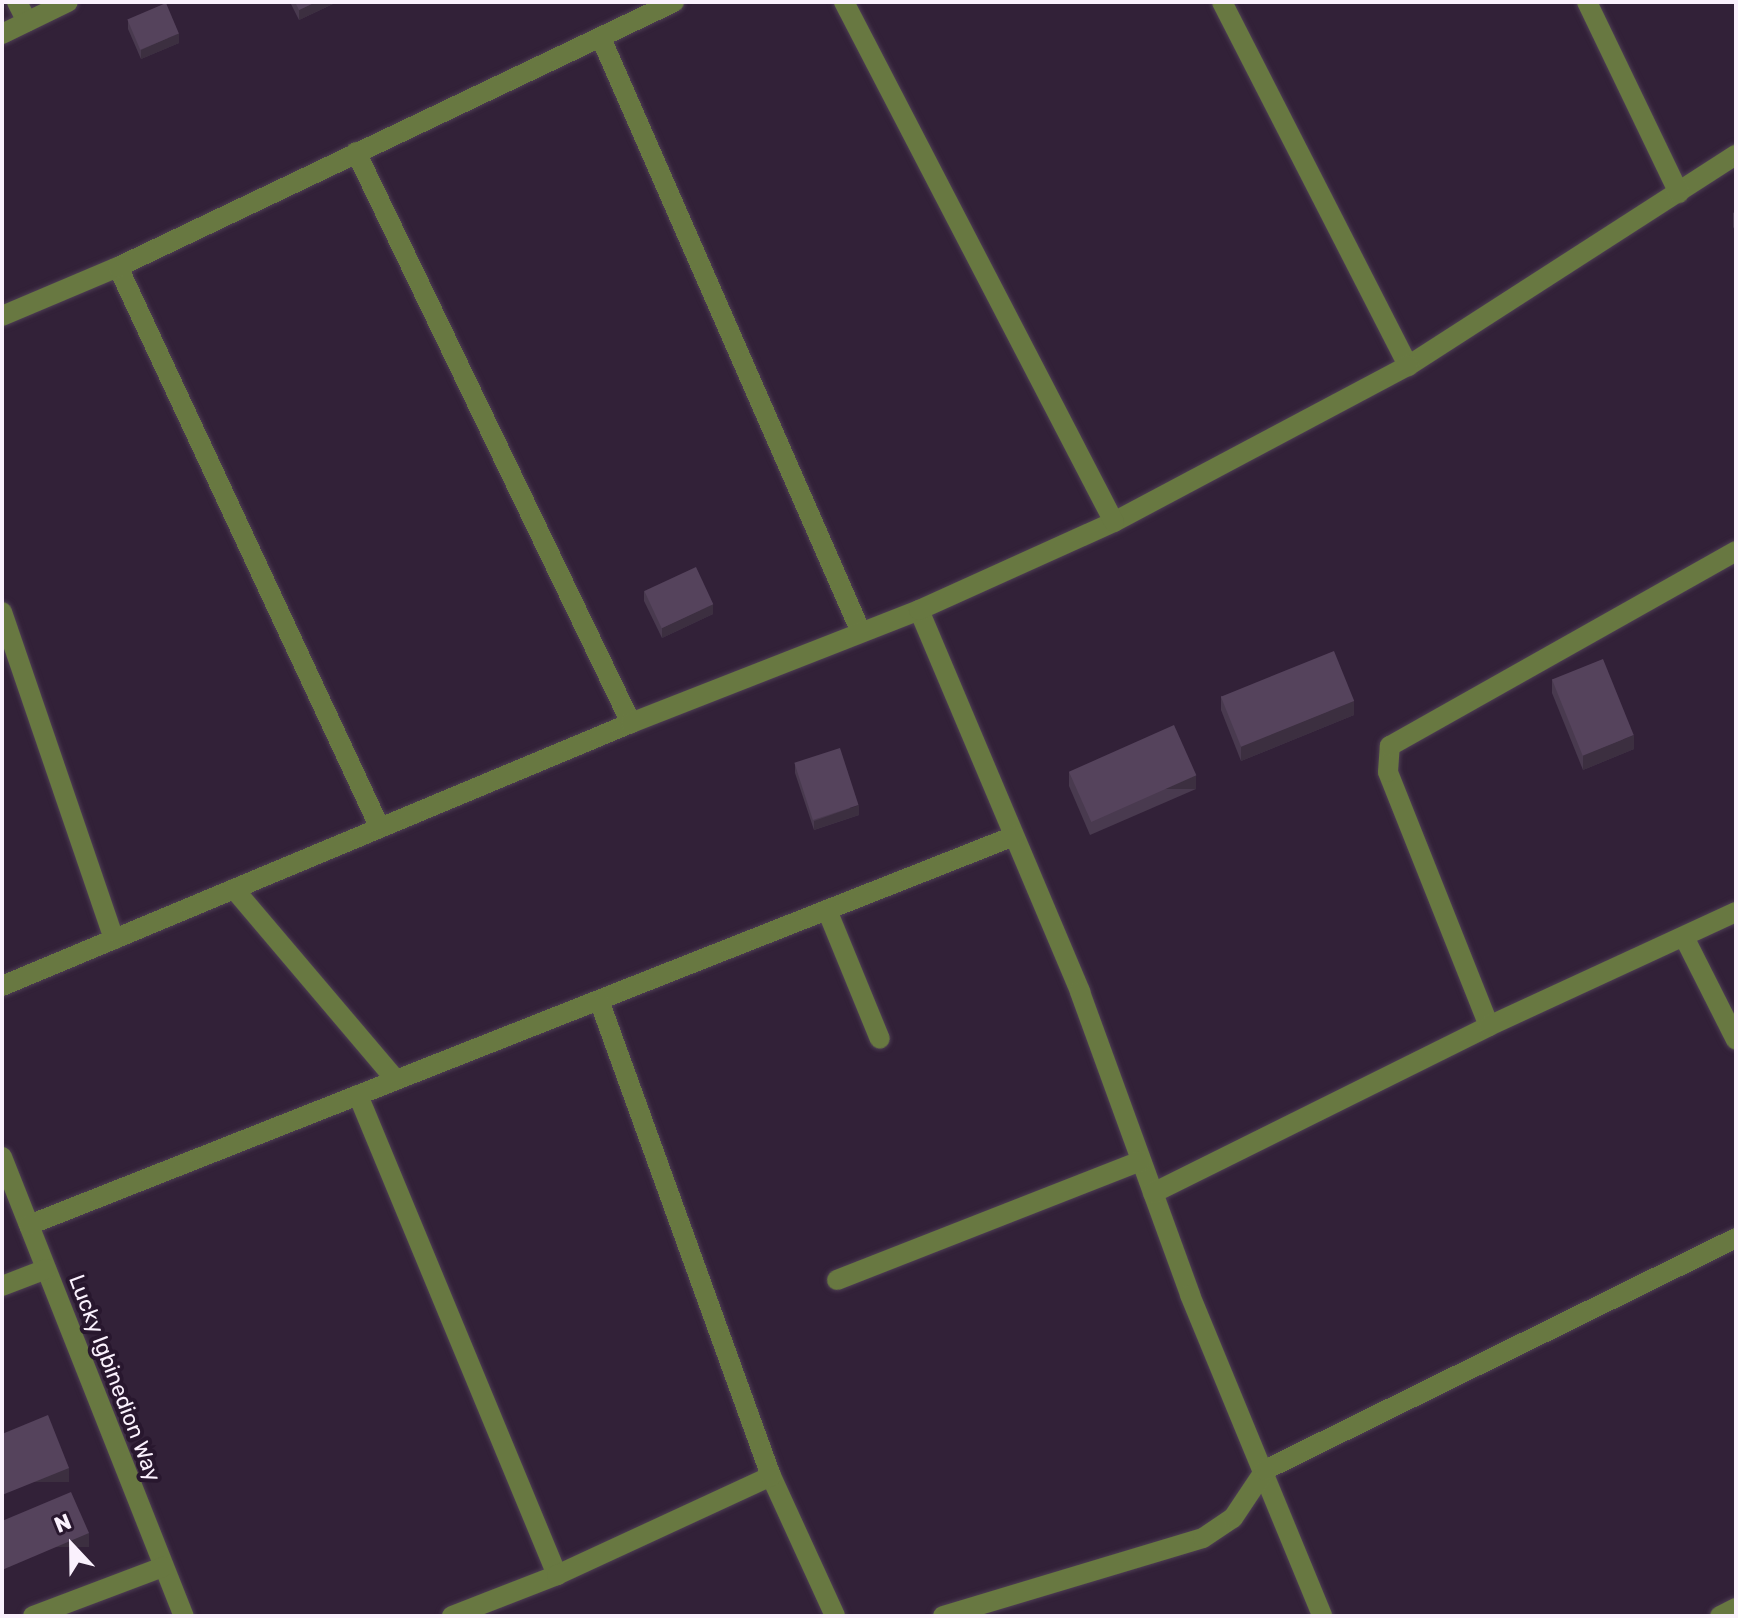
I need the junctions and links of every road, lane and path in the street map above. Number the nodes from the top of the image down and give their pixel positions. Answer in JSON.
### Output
{"nodes":[{"id":1,"x":17,"y":2,"type":"edge"},
{"id":2,"x":68,"y":2,"type":"edge"},
{"id":3,"x":674,"y":2,"type":"edge"},
{"id":4,"x":844,"y":2,"type":"edge"},
{"id":5,"x":1222,"y":2,"type":"edge"},
{"id":6,"x":1587,"y":2,"type":"edge"},
{"id":7,"x":27,"y":22,"type":"junction"},
{"id":8,"x":2,"y":34,"type":"edge"},
{"id":9,"x":601,"y":38,"type":"junction"},
{"id":10,"x":356,"y":152,"type":"junction"},
{"id":11,"x":1736,"y":155,"type":"edge"},
{"id":12,"x":1679,"y":193,"type":"junction"},
{"id":13,"x":118,"y":267,"type":"junction"},
{"id":14,"x":2,"y":316,"type":"edge"},
{"id":15,"x":1408,"y":366,"type":"junction"},
{"id":16,"x":1114,"y":522,"type":"junction"},
{"id":17,"x":1736,"y":551,"type":"edge"},
{"id":18,"x":919,"y":610,"type":"junction"},
{"id":19,"x":2,"y":612,"type":"edge"},
{"id":20,"x":860,"y":630,"type":"junction"},
{"id":21,"x":631,"y":723,"type":"junction"},
{"id":22,"x":380,"y":828,"type":"junction"},
{"id":23,"x":1014,"y":836,"type":"junction"},
{"id":24,"x":234,"y":889,"type":"junction"},
{"id":25,"x":827,"y":910,"type":"junction"},
{"id":26,"x":1736,"y":912,"type":"edge"},
{"id":27,"x":1684,"y":937,"type":"junction"},
{"id":28,"x":114,"y":939,"type":"junction"},
{"id":29,"x":2,"y":986,"type":"edge"},
{"id":30,"x":599,"y":1000,"type":"junction"},
{"id":31,"x":1489,"y":1026,"type":"junction"},
{"id":32,"x":880,"y":1039,"type":"dead end"},
{"id":33,"x":1736,"y":1040,"type":"edge"},
{"id":34,"x":396,"y":1080,"type":"junction"},
{"id":35,"x":358,"y":1095,"type":"junction"},
{"id":36,"x":2,"y":1157,"type":"edge"},
{"id":37,"x":1141,"y":1161,"type":"junction"},
{"id":38,"x":1153,"y":1193,"type":"junction"},
{"id":39,"x":29,"y":1225,"type":"junction"},
{"id":40,"x":1736,"y":1238,"type":"edge"},
{"id":41,"x":46,"y":1269,"type":"junction"},
{"id":42,"x":837,"y":1280,"type":"dead end"},
{"id":43,"x":2,"y":1286,"type":"edge"},
{"id":44,"x":1265,"y":1470,"type":"junction"},
{"id":45,"x":771,"y":1476,"type":"junction"},
{"id":46,"x":163,"y":1567,"type":"junction"},
{"id":47,"x":557,"y":1575,"type":"junction"},
{"id":48,"x":1736,"y":1608,"type":"edge"},
{"id":49,"x":33,"y":1616,"type":"edge"},
{"id":50,"x":184,"y":1616,"type":"edge"},
{"id":51,"x":452,"y":1616,"type":"edge"},
{"id":52,"x":835,"y":1616,"type":"edge"},
{"id":53,"x":943,"y":1616,"type":"edge"},
{"id":54,"x":1322,"y":1616,"type":"edge"},
{"id":55,"x":1720,"y":1616,"type":"edge"}],
"edges":[{"from":1,"to":7,"type":"street"},
{"from":2,"to":7,"type":"street"},
{"from":3,"to":9,"type":"street"},
{"from":4,"to":16,"type":"street"},
{"from":5,"to":15,"type":"street"},
{"from":6,"to":12,"type":"street"},
{"from":7,"to":8,"type":"street"},
{"from":9,"to":10,"type":"street"},
{"from":9,"to":20,"type":"street"},
{"from":10,"to":13,"type":"street"},
{"from":10,"to":21,"type":"street"},
{"from":11,"to":12,"type":"street"},
{"from":12,"to":15,"type":"street"},
{"from":13,"to":14,"type":"street"},
{"from":13,"to":22,"type":"street"},
{"from":15,"to":16,"type":"street"},
{"from":16,"to":18,"type":"street"},
{"from":17,"to":31,"type":"street"},
{"from":18,"to":20,"type":"street"},
{"from":18,"to":23,"type":"street"},
{"from":19,"to":28,"type":"street"},
{"from":20,"to":21,"type":"street"},
{"from":21,"to":22,"type":"street"},
{"from":22,"to":24,"type":"street"},
{"from":23,"to":25,"type":"street"},
{"from":23,"to":37,"type":"street"},
{"from":24,"to":28,"type":"street"},
{"from":24,"to":34,"type":"street"},
{"from":25,"to":30,"type":"street"},
{"from":25,"to":32,"type":"street"},
{"from":26,"to":27,"type":"street"},
{"from":27,"to":31,"type":"street"},
{"from":27,"to":33,"type":"street"},
{"from":28,"to":29,"type":"street"},
{"from":30,"to":34,"type":"street"},
{"from":30,"to":45,"type":"street"},
{"from":31,"to":38,"type":"street"},
{"from":34,"to":35,"type":"street"},
{"from":35,"to":39,"type":"street"},
{"from":35,"to":47,"type":"street"},
{"from":36,"to":39,"type":"street","name":"Lucky Igbinedion Way"},
{"from":37,"to":38,"type":"street"},
{"from":37,"to":42,"type":"street"},
{"from":38,"to":44,"type":"street"},
{"from":39,"to":41,"type":"street","name":"Lucky Igbinedion Way"},
{"from":40,"to":44,"type":"street"},
{"from":41,"to":43,"type":"street"},
{"from":41,"to":46,"type":"street","name":"Lucky Igbinedion Way"},
{"from":44,"to":53,"type":"street"},
{"from":44,"to":54,"type":"street"},
{"from":45,"to":47,"type":"street"},
{"from":45,"to":52,"type":"street"},
{"from":46,"to":49,"type":"street"},
{"from":46,"to":50,"type":"street","name":"Lucky Igbinedion Way"},
{"from":47,"to":51,"type":"street"},
{"from":48,"to":55,"type":"street"}]}
